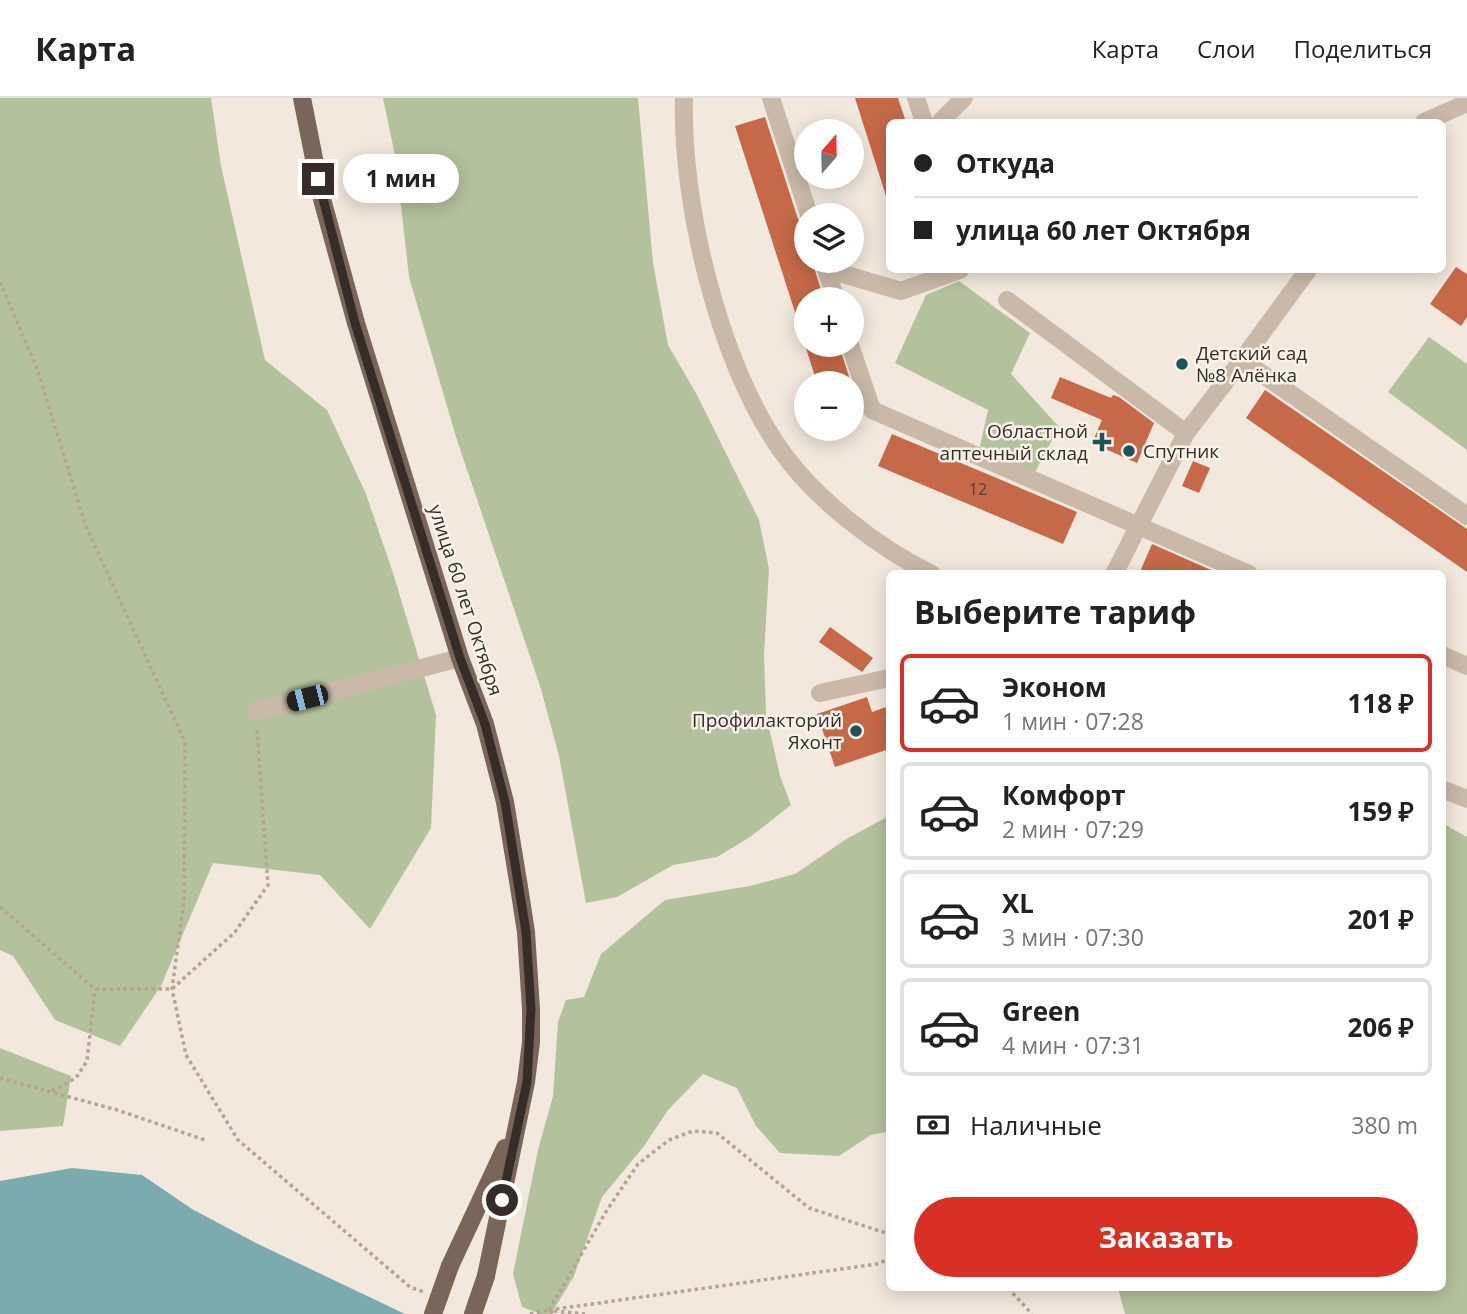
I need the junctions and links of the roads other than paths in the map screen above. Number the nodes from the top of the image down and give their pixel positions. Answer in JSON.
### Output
{"nodes":[{"id":1,"x":302,"y":98,"type":"edge"},
{"id":2,"x":684,"y":98,"type":"edge"},
{"id":3,"x":771,"y":98,"type":"edge"},
{"id":4,"x":916,"y":98,"type":"edge"},
{"id":5,"x":964,"y":98,"type":"edge"},
{"id":6,"x":1467,"y":103,"type":"edge"},
{"id":7,"x":923,"y":119,"type":"edge"},
{"id":8,"x":943,"y":119,"type":"edge"},
{"id":9,"x":1431,"y":119,"type":"edge"},
{"id":10,"x":805,"y":203,"type":"edge"},
{"id":11,"x":848,"y":273,"type":"edge"},
{"id":12,"x":961,"y":273,"type":"edge"},
{"id":13,"x":1306,"y":273,"type":"edge"},
{"id":14,"x":1007,"y":300,"type":"dead end"},
{"id":15,"x":854,"y":357,"type":"edge"},
{"id":16,"x":1242,"y":360,"type":"junction"},
{"id":17,"x":1186,"y":433,"type":"junction"},
{"id":18,"x":1467,"y":516,"type":"edge"},
{"id":19,"x":1138,"y":527,"type":"junction"},
{"id":20,"x":926,"y":570,"type":"edge"},
{"id":21,"x":1116,"y":570,"type":"edge"},
{"id":22,"x":1240,"y":570,"type":"edge"},
{"id":23,"x":1446,"y":657,"type":"edge"},
{"id":24,"x":460,"y":658,"type":"junction"},
{"id":25,"x":1467,"y":666,"type":"edge"},
{"id":26,"x":886,"y":679,"type":"edge"},
{"id":27,"x":820,"y":694,"type":"dead end"},
{"id":28,"x":256,"y":711,"type":"road end"},
{"id":29,"x":1446,"y":791,"type":"edge"},
{"id":30,"x":1467,"y":799,"type":"edge"},
{"id":31,"x":517,"y":1123,"type":"junction"},
{"id":32,"x":433,"y":1314,"type":"edge"},
{"id":33,"x":473,"y":1314,"type":"edge"}],
"edges":[{"from":1,"to":24,"type":"main road","name":"улица 60 лет Октября"},
{"from":2,"to":20,"type":"street"},
{"from":3,"to":10,"type":"street"},
{"from":4,"to":7,"type":"street"},
{"from":5,"to":8,"type":"street"},
{"from":6,"to":9,"type":"street"},
{"from":11,"to":12,"type":"street"},
{"from":13,"to":16,"type":"street"},
{"from":14,"to":17,"type":"street"},
{"from":15,"to":19,"type":"street"},
{"from":16,"to":17,"type":"street"},
{"from":16,"to":18,"type":"street"},
{"from":17,"to":19,"type":"street"},
{"from":19,"to":21,"type":"street"},
{"from":19,"to":22,"type":"street"},
{"from":23,"to":25,"type":"street"},
{"from":24,"to":28,"type":"street"},
{"from":24,"to":31,"type":"main road","name":"улица 60 лет Октября"},
{"from":26,"to":27,"type":"street"},
{"from":29,"to":30,"type":"street"},
{"from":31,"to":32,"type":"main road","bridge":true},
{"from":31,"to":33,"type":"main road","bridge":true}]}
